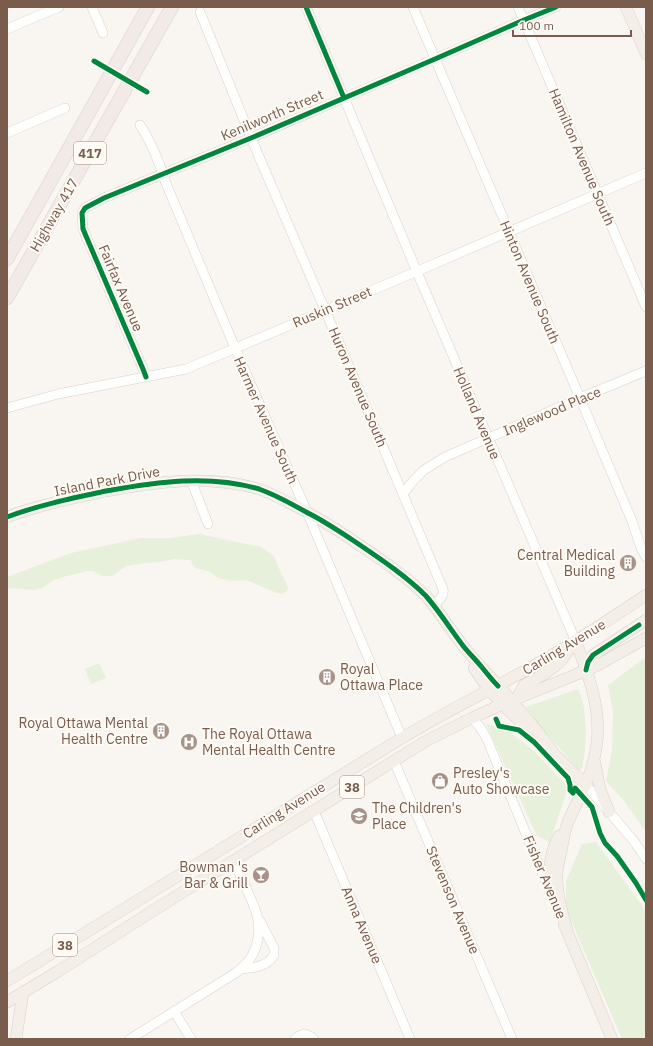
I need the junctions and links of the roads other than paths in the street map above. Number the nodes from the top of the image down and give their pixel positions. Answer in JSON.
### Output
{"nodes":[{"id":1,"x":59,"y":7,"type":"edge"},
{"id":2,"x":92,"y":7,"type":"edge"},
{"id":3,"x":148,"y":7,"type":"edge"},
{"id":4,"x":172,"y":7,"type":"edge"},
{"id":5,"x":306,"y":7,"type":"edge"},
{"id":6,"x":413,"y":7,"type":"edge"},
{"id":7,"x":518,"y":7,"type":"edge"},
{"id":8,"x":556,"y":7,"type":"edge"},
{"id":9,"x":626,"y":7,"type":"edge"},
{"id":10,"x":200,"y":12,"type":"dead end"},
{"id":11,"x":524,"y":20,"type":"junction"},
{"id":12,"x":7,"y":29,"type":"edge"},
{"id":13,"x":103,"y":33,"type":"dead end"},
{"id":14,"x":646,"y":54,"type":"edge"},
{"id":15,"x":435,"y":59,"type":"junction"},
{"id":16,"x":344,"y":98,"type":"junction"},
{"id":17,"x":65,"y":108,"type":"dead end"},
{"id":18,"x":140,"y":125,"type":"dead end"},
{"id":19,"x":7,"y":133,"type":"edge"},
{"id":20,"x":251,"y":138,"type":"junction"},
{"id":21,"x":646,"y":173,"type":"edge"},
{"id":22,"x":163,"y":174,"type":"junction"},
{"id":23,"x":598,"y":193,"type":"junction"},
{"id":24,"x":85,"y":208,"type":"joint"},
{"id":25,"x":509,"y":232,"type":"junction"},
{"id":26,"x":7,"y":259,"type":"edge"},
{"id":27,"x":417,"y":272,"type":"junction"},
{"id":28,"x":7,"y":298,"type":"edge"},
{"id":29,"x":646,"y":307,"type":"edge"},
{"id":30,"x":326,"y":310,"type":"junction"},
{"id":31,"x":235,"y":348,"type":"junction"},
{"id":32,"x":646,"y":371,"type":"edge"},
{"id":33,"x":146,"y":376,"type":"junction"},
{"id":34,"x":580,"y":398,"type":"junction"},
{"id":35,"x":7,"y":408,"type":"edge"},
{"id":36,"x":488,"y":438,"type":"junction"},
{"id":37,"x":191,"y":480,"type":"junction"},
{"id":38,"x":402,"y":494,"type":"junction"},
{"id":39,"x":307,"y":512,"type":"junction"},
{"id":40,"x":7,"y":517,"type":"edge"},
{"id":41,"x":208,"y":524,"type":"dead end"},
{"id":42,"x":646,"y":557,"type":"edge"},
{"id":43,"x":646,"y":595,"type":"edge"},
{"id":44,"x":434,"y":606,"type":"junction"},
{"id":45,"x":646,"y":620,"type":"edge"},
{"id":46,"x":646,"y":638,"type":"edge"},
{"id":47,"x":576,"y":642,"type":"junction"},
{"id":48,"x":586,"y":670,"type":"junction"},
{"id":49,"x":493,"y":688,"type":"junction"},
{"id":50,"x":510,"y":701,"type":"junction"},
{"id":51,"x":472,"y":718,"type":"junction"},
{"id":52,"x":402,"y":738,"type":"junction"},
{"id":53,"x":595,"y":758,"type":"junction"},
{"id":54,"x":394,"y":761,"type":"junction"},
{"id":55,"x":586,"y":785,"type":"junction"},
{"id":56,"x":319,"y":788,"type":"junction"},
{"id":57,"x":328,"y":802,"type":"junction"},
{"id":58,"x":314,"y":811,"type":"junction"},
{"id":59,"x":609,"y":812,"type":"junction"},
{"id":60,"x":568,"y":824,"type":"junction"},
{"id":61,"x":646,"y":859,"type":"edge"},
{"id":62,"x":234,"y":861,"type":"junction"},
{"id":63,"x":554,"y":904,"type":"junction"},
{"id":64,"x":257,"y":916,"type":"junction"},
{"id":65,"x":567,"y":930,"type":"junction"},
{"id":66,"x":241,"y":969,"type":"junction"},
{"id":67,"x":7,"y":981,"type":"edge"},
{"id":68,"x":23,"y":992,"type":"junction"},
{"id":69,"x":7,"y":1002,"type":"edge"},
{"id":70,"x":174,"y":1011,"type":"junction"},
{"id":71,"x":16,"y":1039,"type":"edge"},
{"id":72,"x":130,"y":1039,"type":"edge"},
{"id":73,"x":192,"y":1039,"type":"edge"},
{"id":74,"x":295,"y":1039,"type":"edge"},
{"id":75,"x":314,"y":1039,"type":"edge"},
{"id":76,"x":410,"y":1039,"type":"edge"},
{"id":77,"x":512,"y":1039,"type":"edge"},
{"id":78,"x":612,"y":1039,"type":"edge"}],
"edges":[{"from":1,"to":12,"type":"street"},
{"from":2,"to":13,"type":"street"},
{"from":3,"to":26,"type":"highway","number":"417"},
{"from":4,"to":28,"type":"highway","name":"Highway 417","number":"417"},
{"from":5,"to":16,"type":"street","name":"Holland Avenue"},
{"from":6,"to":15,"type":"street","name":"Hinton Avenue South"},
{"from":7,"to":11,"type":"street","name":"Hamilton Avenue South"},
{"from":8,"to":11,"type":"street","name":"Kenilworth Street"},
{"from":9,"to":14,"type":"main road"},
{"from":10,"to":20,"type":"street","name":"Huron Avenue South"},
{"from":11,"to":15,"type":"street","name":"Kenilworth Street"},
{"from":11,"to":23,"type":"street","name":"Hamilton Avenue South"},
{"from":15,"to":16,"type":"street","name":"Kenilworth Street"},
{"from":15,"to":25,"type":"street","name":"Hinton Avenue South"},
{"from":16,"to":20,"type":"street","name":"Kenilworth Street"},
{"from":16,"to":27,"type":"street","name":"Holland Avenue"},
{"from":17,"to":19,"type":"street"},
{"from":18,"to":22,"type":"street","name":"Harmer Avenue South"},
{"from":20,"to":22,"type":"street","name":"Kenilworth Street"},
{"from":20,"to":30,"type":"street","name":"Huron Avenue South"},
{"from":21,"to":23,"type":"street","name":"Ruskin Street"},
{"from":22,"to":24,"type":"street","name":"Kenilworth Street"},
{"from":22,"to":31,"type":"street","name":"Harmer Avenue South"},
{"from":23,"to":25,"type":"street","name":"Ruskin Street"},
{"from":23,"to":29,"type":"street","name":"Hamilton Avenue South"},
{"from":24,"to":33,"type":"street","name":"Fairfax Avenue"},
{"from":25,"to":27,"type":"street","name":"Ruskin Street"},
{"from":25,"to":34,"type":"street","name":"Hinton Avenue South"},
{"from":27,"to":30,"type":"street","name":"Ruskin Street"},
{"from":27,"to":36,"type":"street","name":"Holland Avenue"},
{"from":30,"to":31,"type":"street","name":"Ruskin Street"},
{"from":30,"to":38,"type":"street","name":"Huron Avenue South"},
{"from":31,"to":33,"type":"street","name":"Ruskin Street"},
{"from":31,"to":39,"type":"street","name":"Harmer Avenue South"},
{"from":32,"to":34,"type":"street","name":"Inglewood Place"},
{"from":33,"to":35,"type":"street","name":"Ruskin Street"},
{"from":34,"to":36,"type":"street","name":"Inglewood Place"},
{"from":34,"to":42,"type":"street","name":"Hinton Avenue South"},
{"from":36,"to":38,"type":"street","name":"Inglewood Place"},
{"from":36,"to":47,"type":"street","name":"Holland Avenue"},
{"from":37,"to":39,"type":"main road","name":"Island Park Drive"},
{"from":37,"to":40,"type":"main road","name":"Island Park Drive"},
{"from":37,"to":41,"type":"street"},
{"from":38,"to":44,"type":"street","name":"Huron Avenue South"},
{"from":39,"to":44,"type":"main road","name":"Island Park Drive"},
{"from":39,"to":52,"type":"street","name":"Harmer Avenue South"},
{"from":43,"to":47,"type":"main road","name":"Carling Avenue","number":"38"},
{"from":44,"to":49,"type":"main road","name":"Island Park Drive"},
{"from":45,"to":48,"type":"main road"},
{"from":46,"to":48,"type":"main road","name":"Carling Avenue","number":"38"},
{"from":47,"to":48,"type":"main road","name":"Holland Avenue"},
{"from":47,"to":49,"type":"main road","name":"Carling Avenue","number":"38"},
{"from":47,"to":50,"type":"main road"},
{"from":48,"to":50,"type":"main road","name":"Carling Avenue","number":"38"},
{"from":48,"to":53,"type":"main road","name":"Holland Avenue"},
{"from":49,"to":50,"type":"main road","name":"Island Park Drive"},
{"from":49,"to":52,"type":"main road","name":"Carling Avenue","number":"38"},
{"from":50,"to":51,"type":"main road","name":"Carling Avenue","number":"38"},
{"from":50,"to":55,"type":"main road","name":"Island Park Drive"},
{"from":51,"to":54,"type":"main road","name":"Carling Avenue","number":"38"},
{"from":51,"to":63,"type":"street","name":"Fisher Avenue"},
{"from":52,"to":56,"type":"main road","name":"Carling Avenue","number":"38"},
{"from":53,"to":55,"type":"main road","name":"Holland Avenue"},
{"from":53,"to":59,"type":"main road"},
{"from":54,"to":57,"type":"main road","name":"Carling Avenue","number":"38"},
{"from":54,"to":77,"type":"street","name":"Stevenson Avenue"},
{"from":55,"to":59,"type":"street"},
{"from":55,"to":60,"type":"main road","name":"Holland Avenue"},
{"from":56,"to":57,"type":"main road"},
{"from":56,"to":67,"type":"main road","name":"Carling Avenue","number":"38"},
{"from":57,"to":58,"type":"main road","name":"Carling Avenue","number":"38"},
{"from":58,"to":62,"type":"main road","name":"Carling Avenue","number":"38"},
{"from":58,"to":76,"type":"street","name":"Anna Avenue"},
{"from":59,"to":61,"type":"street"},
{"from":60,"to":63,"type":"main road","name":"Holland Avenue"},
{"from":60,"to":65,"type":"main road","name":"Holland Avenue"},
{"from":62,"to":64,"type":"street"},
{"from":62,"to":68,"type":"main road","name":"Carling Avenue","number":"38"},
{"from":63,"to":65,"type":"main road","name":"Fisher Avenue"},
{"from":64,"to":66,"type":"street"},
{"from":64,"to":66,"type":"street"},
{"from":65,"to":78,"type":"main road","name":"Fisher Avenue"},
{"from":66,"to":70,"type":"street"},
{"from":68,"to":69,"type":"main road","name":"Carling Avenue","number":"38"},
{"from":68,"to":71,"type":"main road"},
{"from":70,"to":72,"type":"street"},
{"from":70,"to":73,"type":"street"},
{"from":74,"to":75,"type":"street"}]}
